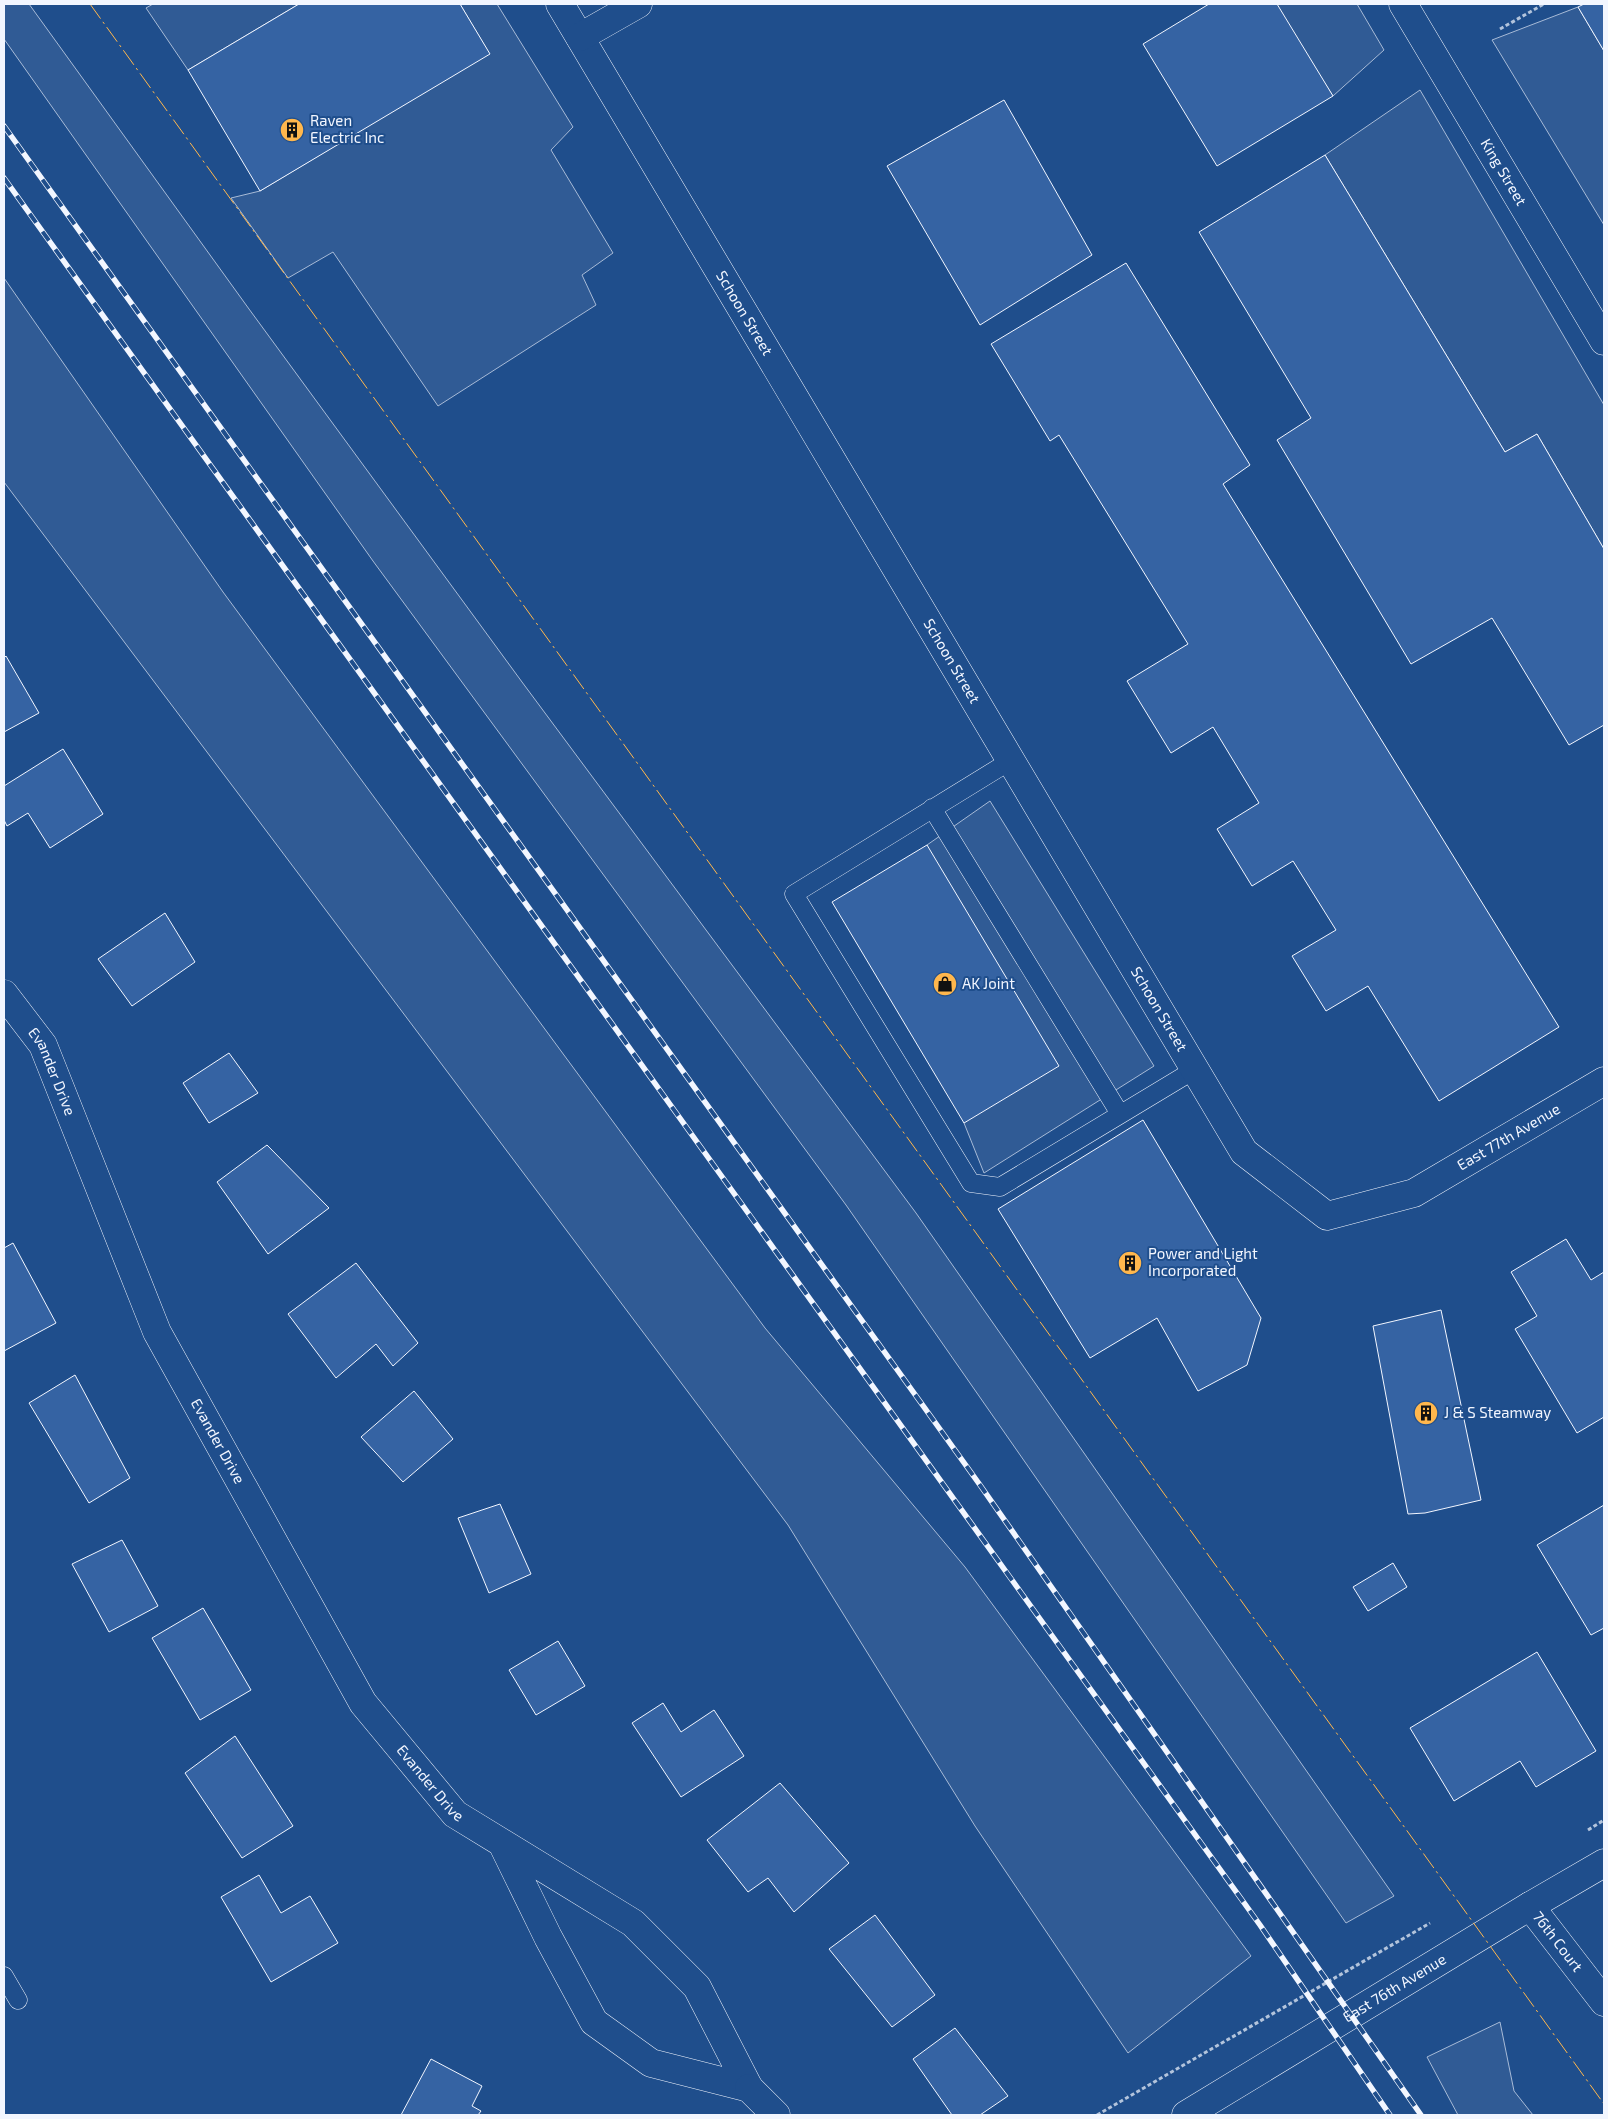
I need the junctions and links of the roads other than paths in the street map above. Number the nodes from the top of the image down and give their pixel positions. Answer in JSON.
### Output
{"nodes":[{"id":1,"x":560,"y":4,"type":"edge"},
{"id":2,"x":638,"y":4,"type":"edge"},
{"id":3,"x":1404,"y":4,"type":"edge"},
{"id":4,"x":580,"y":38,"type":"junction"},
{"id":5,"x":1604,"y":341,"type":"edge"},
{"id":6,"x":1010,"y":761,"type":"junction"},
{"id":7,"x":932,"y":808,"type":"junction"},
{"id":8,"x":4,"y":994,"type":"edge"},
{"id":9,"x":1194,"y":1070,"type":"junction"},
{"id":10,"x":1604,"y":1080,"type":"edge"},
{"id":11,"x":1120,"y":1114,"type":"junction"},
{"id":12,"x":1414,"y":1193,"type":"joint"},
{"id":13,"x":502,"y":1842,"type":"junction"},
{"id":14,"x":1604,"y":1863,"type":"edge"},
{"id":15,"x":1530,"y":1906,"type":"junction"},
{"id":16,"x":4,"y":1976,"type":"edge"},
{"id":17,"x":18,"y":2000,"type":"dead end"},
{"id":18,"x":1604,"y":2002,"type":"edge"},
{"id":19,"x":749,"y":2088,"type":"junction"},
{"id":20,"x":776,"y":2115,"type":"edge"},
{"id":21,"x":1186,"y":2115,"type":"edge"}],
"edges":[{"from":1,"to":4,"type":"street","name":"Schoon Street"},
{"from":2,"to":4,"type":"street"},
{"from":3,"to":5,"type":"street","name":"King Street"},
{"from":4,"to":6,"type":"street","name":"Schoon Street"},
{"from":6,"to":7,"type":"lane"},
{"from":6,"to":9,"type":"street","name":"Schoon Street"},
{"from":7,"to":11,"type":"lane"},
{"from":7,"to":11,"type":"lane"},
{"from":8,"to":13,"type":"street","name":"Evander Drive"},
{"from":9,"to":11,"type":"lane"},
{"from":9,"to":12,"type":"street","name":"Schoon Street"},
{"from":10,"to":12,"type":"street","name":"East 77th Avenue"},
{"from":13,"to":19,"type":"street","name":"Evander Drive"},
{"from":13,"to":19,"type":"street"},
{"from":14,"to":15,"type":"street","name":"East 76th Avenue"},
{"from":15,"to":18,"type":"street","name":"76th Court"},
{"from":15,"to":21,"type":"street","name":"East 76th Avenue"},
{"from":16,"to":17,"type":"lane"},
{"from":19,"to":20,"type":"street","name":"Evander Drive"}]}
